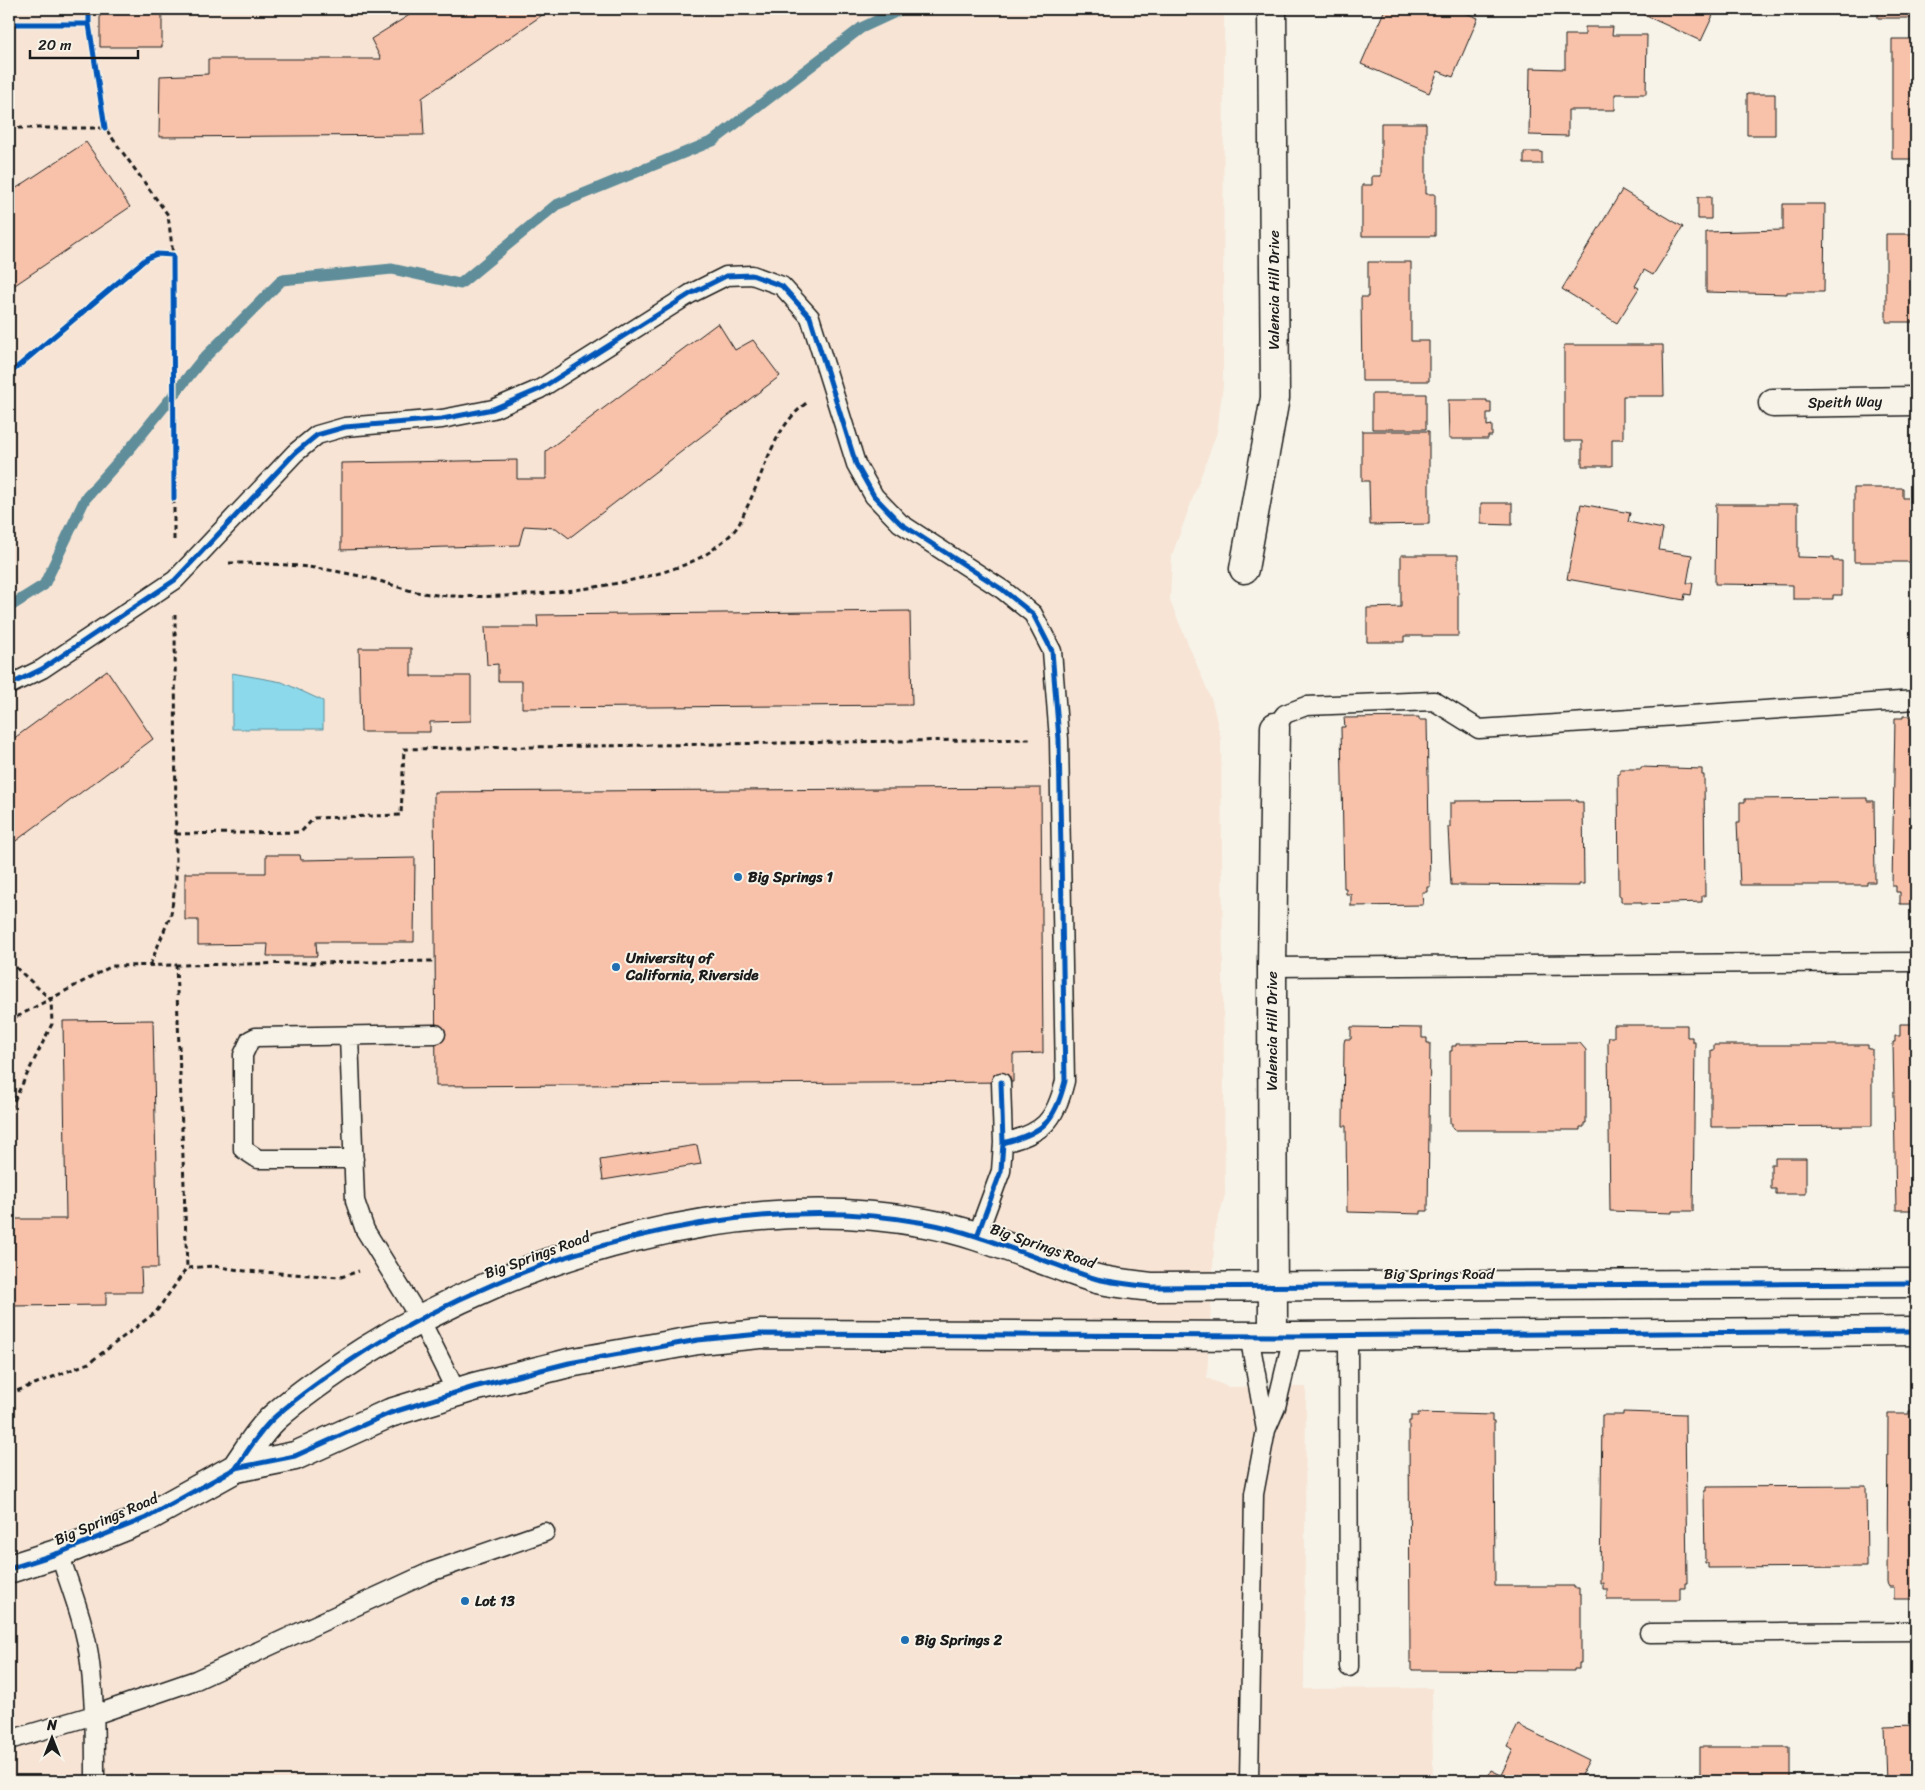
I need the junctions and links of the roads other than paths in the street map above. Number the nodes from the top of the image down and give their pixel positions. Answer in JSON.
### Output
{"nodes":[{"id":1,"x":1272,"y":9,"type":"edge"},
{"id":2,"x":1916,"y":401,"type":"edge"},
{"id":3,"x":1773,"y":403,"type":"dead end"},
{"id":4,"x":1244,"y":569,"type":"dead end"},
{"id":5,"x":9,"y":684,"type":"edge"},
{"id":6,"x":1916,"y":700,"type":"edge"},
{"id":7,"x":1275,"y":728,"type":"joint"},
{"id":8,"x":1916,"y":962,"type":"edge"},
{"id":9,"x":1272,"y":967,"type":"junction"},
{"id":10,"x":436,"y":1034,"type":"dead end"},
{"id":11,"x":349,"y":1036,"type":"junction"},
{"id":12,"x":1001,"y":1082,"type":"dead end"},
{"id":13,"x":1004,"y":1143,"type":"junction"},
{"id":14,"x":354,"y":1159,"type":"junction"},
{"id":15,"x":977,"y":1236,"type":"junction"},
{"id":16,"x":1916,"y":1283,"type":"edge"},
{"id":17,"x":1273,"y":1288,"type":"junction"},
{"id":18,"x":420,"y":1319,"type":"junction"},
{"id":19,"x":1916,"y":1331,"type":"edge"},
{"id":20,"x":1272,"y":1335,"type":"junction"},
{"id":21,"x":1348,"y":1335,"type":"junction"},
{"id":22,"x":457,"y":1393,"type":"junction"},
{"id":23,"x":1266,"y":1430,"type":"junction"},
{"id":24,"x":236,"y":1468,"type":"junction"},
{"id":25,"x":545,"y":1532,"type":"dead end"},
{"id":26,"x":59,"y":1553,"type":"junction"},
{"id":27,"x":9,"y":1569,"type":"edge"},
{"id":28,"x":1916,"y":1631,"type":"edge"},
{"id":29,"x":1649,"y":1633,"type":"dead end"},
{"id":30,"x":1349,"y":1667,"type":"dead end"},
{"id":31,"x":94,"y":1715,"type":"junction"},
{"id":32,"x":9,"y":1740,"type":"edge"},
{"id":33,"x":95,"y":1781,"type":"edge"},
{"id":34,"x":1249,"y":1781,"type":"edge"}],
"edges":[{"from":1,"to":4,"type":"street","name":"Valencia Hill Drive"},
{"from":2,"to":3,"type":"street","name":"Speith Way"},
{"from":5,"to":13,"type":"lane"},
{"from":6,"to":7,"type":"lane"},
{"from":7,"to":9,"type":"street","name":"Valencia Hill Drive"},
{"from":8,"to":9,"type":"lane"},
{"from":9,"to":17,"type":"street","name":"Valencia Hill Drive"},
{"from":10,"to":11,"type":"lane"},
{"from":11,"to":14,"type":"lane"},
{"from":11,"to":14,"type":"lane"},
{"from":12,"to":13,"type":"lane"},
{"from":13,"to":15,"type":"lane"},
{"from":14,"to":18,"type":"lane"},
{"from":15,"to":17,"type":"street","name":"Big Springs Road"},
{"from":15,"to":18,"type":"street","name":"Big Springs Road"},
{"from":16,"to":17,"type":"street","name":"Big Springs Road"},
{"from":17,"to":20,"type":"street","name":"Valencia Hill Drive"},
{"from":18,"to":22,"type":"lane"},
{"from":18,"to":24,"type":"street","name":"Big Springs Road"},
{"from":19,"to":21,"type":"street","name":"Big Springs Road"},
{"from":20,"to":21,"type":"street","name":"Big Springs Road"},
{"from":20,"to":22,"type":"street","name":"Big Springs Road"},
{"from":20,"to":23,"type":"lane"},
{"from":20,"to":23,"type":"lane"},
{"from":21,"to":30,"type":"lane"},
{"from":22,"to":24,"type":"street","name":"Big Springs Road"},
{"from":23,"to":34,"type":"lane"},
{"from":24,"to":26,"type":"street","name":"Big Springs Road"},
{"from":25,"to":31,"type":"lane"},
{"from":26,"to":27,"type":"street","name":"Big Springs Road"},
{"from":26,"to":31,"type":"lane"},
{"from":28,"to":29,"type":"lane"},
{"from":31,"to":32,"type":"lane"},
{"from":31,"to":33,"type":"lane"}]}
